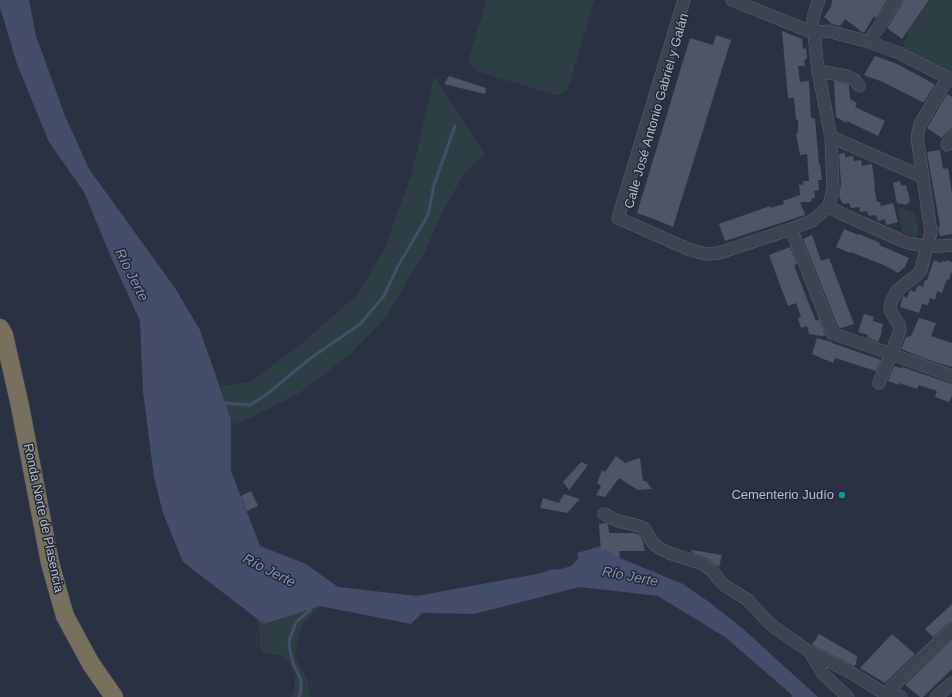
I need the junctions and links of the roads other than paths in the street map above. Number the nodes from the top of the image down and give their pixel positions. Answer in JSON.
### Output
{"nodes":[{"id":1,"x":684,"y":0,"type":"edge"},
{"id":2,"x":690,"y":0,"type":"edge"},
{"id":3,"x":732,"y":0,"type":"edge"},
{"id":4,"x":819,"y":0,"type":"edge"},
{"id":5,"x":896,"y":0,"type":"edge"},
{"id":6,"x":814,"y":16,"type":"junction"},
{"id":7,"x":792,"y":24,"type":"junction"},
{"id":8,"x":828,"y":32,"type":"junction"},
{"id":9,"x":814,"y":33,"type":"junction"},
{"id":10,"x":869,"y":42,"type":"junction"},
{"id":11,"x":818,"y":71,"type":"junction"},
{"id":12,"x":950,"y":79,"type":"edge"},
{"id":13,"x":859,"y":86,"type":"dead end"},
{"id":14,"x":830,"y":137,"type":"junction"},
{"id":15,"x":923,"y":177,"type":"junction"},
{"id":16,"x":829,"y":206,"type":"junction"},
{"id":17,"x":621,"y":220,"type":"junction"},
{"id":18,"x":791,"y":229,"type":"junction"},
{"id":19,"x":952,"y":245,"type":"edge"},
{"id":20,"x":927,"y":247,"type":"junction"},
{"id":21,"x":0,"y":328,"type":"edge"},
{"id":22,"x":892,"y":354,"type":"junction"},
{"id":23,"x":952,"y":376,"type":"edge"},
{"id":24,"x":880,"y":383,"type":"dead end"},
{"id":25,"x":604,"y":514,"type":"dead end"},
{"id":26,"x":952,"y":629,"type":"edge"},
{"id":27,"x":810,"y":652,"type":"junction"},
{"id":28,"x":952,"y":683,"type":"edge"},
{"id":29,"x":886,"y":695,"type":"edge"},
{"id":30,"x":114,"y":697,"type":"edge"},
{"id":31,"x":848,"y":697,"type":"edge"},
{"id":32,"x":901,"y":697,"type":"edge"},
{"id":33,"x":936,"y":697,"type":"edge"}],
"edges":[{"from":1,"to":17,"type":"street","name":"Calle José Antonio Gabriel y Galán"},
{"from":2,"to":17,"type":"street","name":"Calle José Antonio Gabriel y Galán"},
{"from":3,"to":7,"type":"street"},
{"from":4,"to":6,"type":"street"},
{"from":5,"to":10,"type":"street"},
{"from":6,"to":7,"type":"street"},
{"from":6,"to":8,"type":"street"},
{"from":6,"to":9,"type":"street"},
{"from":7,"to":9,"type":"street"},
{"from":8,"to":9,"type":"street"},
{"from":8,"to":10,"type":"street"},
{"from":9,"to":11,"type":"street"},
{"from":10,"to":12,"type":"street"},
{"from":11,"to":13,"type":"street"},
{"from":11,"to":14,"type":"street"},
{"from":12,"to":15,"type":"street"},
{"from":14,"to":15,"type":"street"},
{"from":14,"to":16,"type":"street"},
{"from":15,"to":20,"type":"street"},
{"from":16,"to":18,"type":"street"},
{"from":16,"to":20,"type":"street"},
{"from":17,"to":18,"type":"street"},
{"from":18,"to":22,"type":"street"},
{"from":19,"to":20,"type":"street"},
{"from":20,"to":22,"type":"street"},
{"from":21,"to":30,"type":"highway","name":"Ronda Norte de Plasencia"},
{"from":22,"to":23,"type":"street"},
{"from":22,"to":24,"type":"street"},
{"from":25,"to":27,"type":"street"},
{"from":26,"to":29,"type":"street"},
{"from":27,"to":29,"type":"street"},
{"from":27,"to":31,"type":"street"},
{"from":28,"to":33,"type":"street"},
{"from":29,"to":32,"type":"street"}]}
